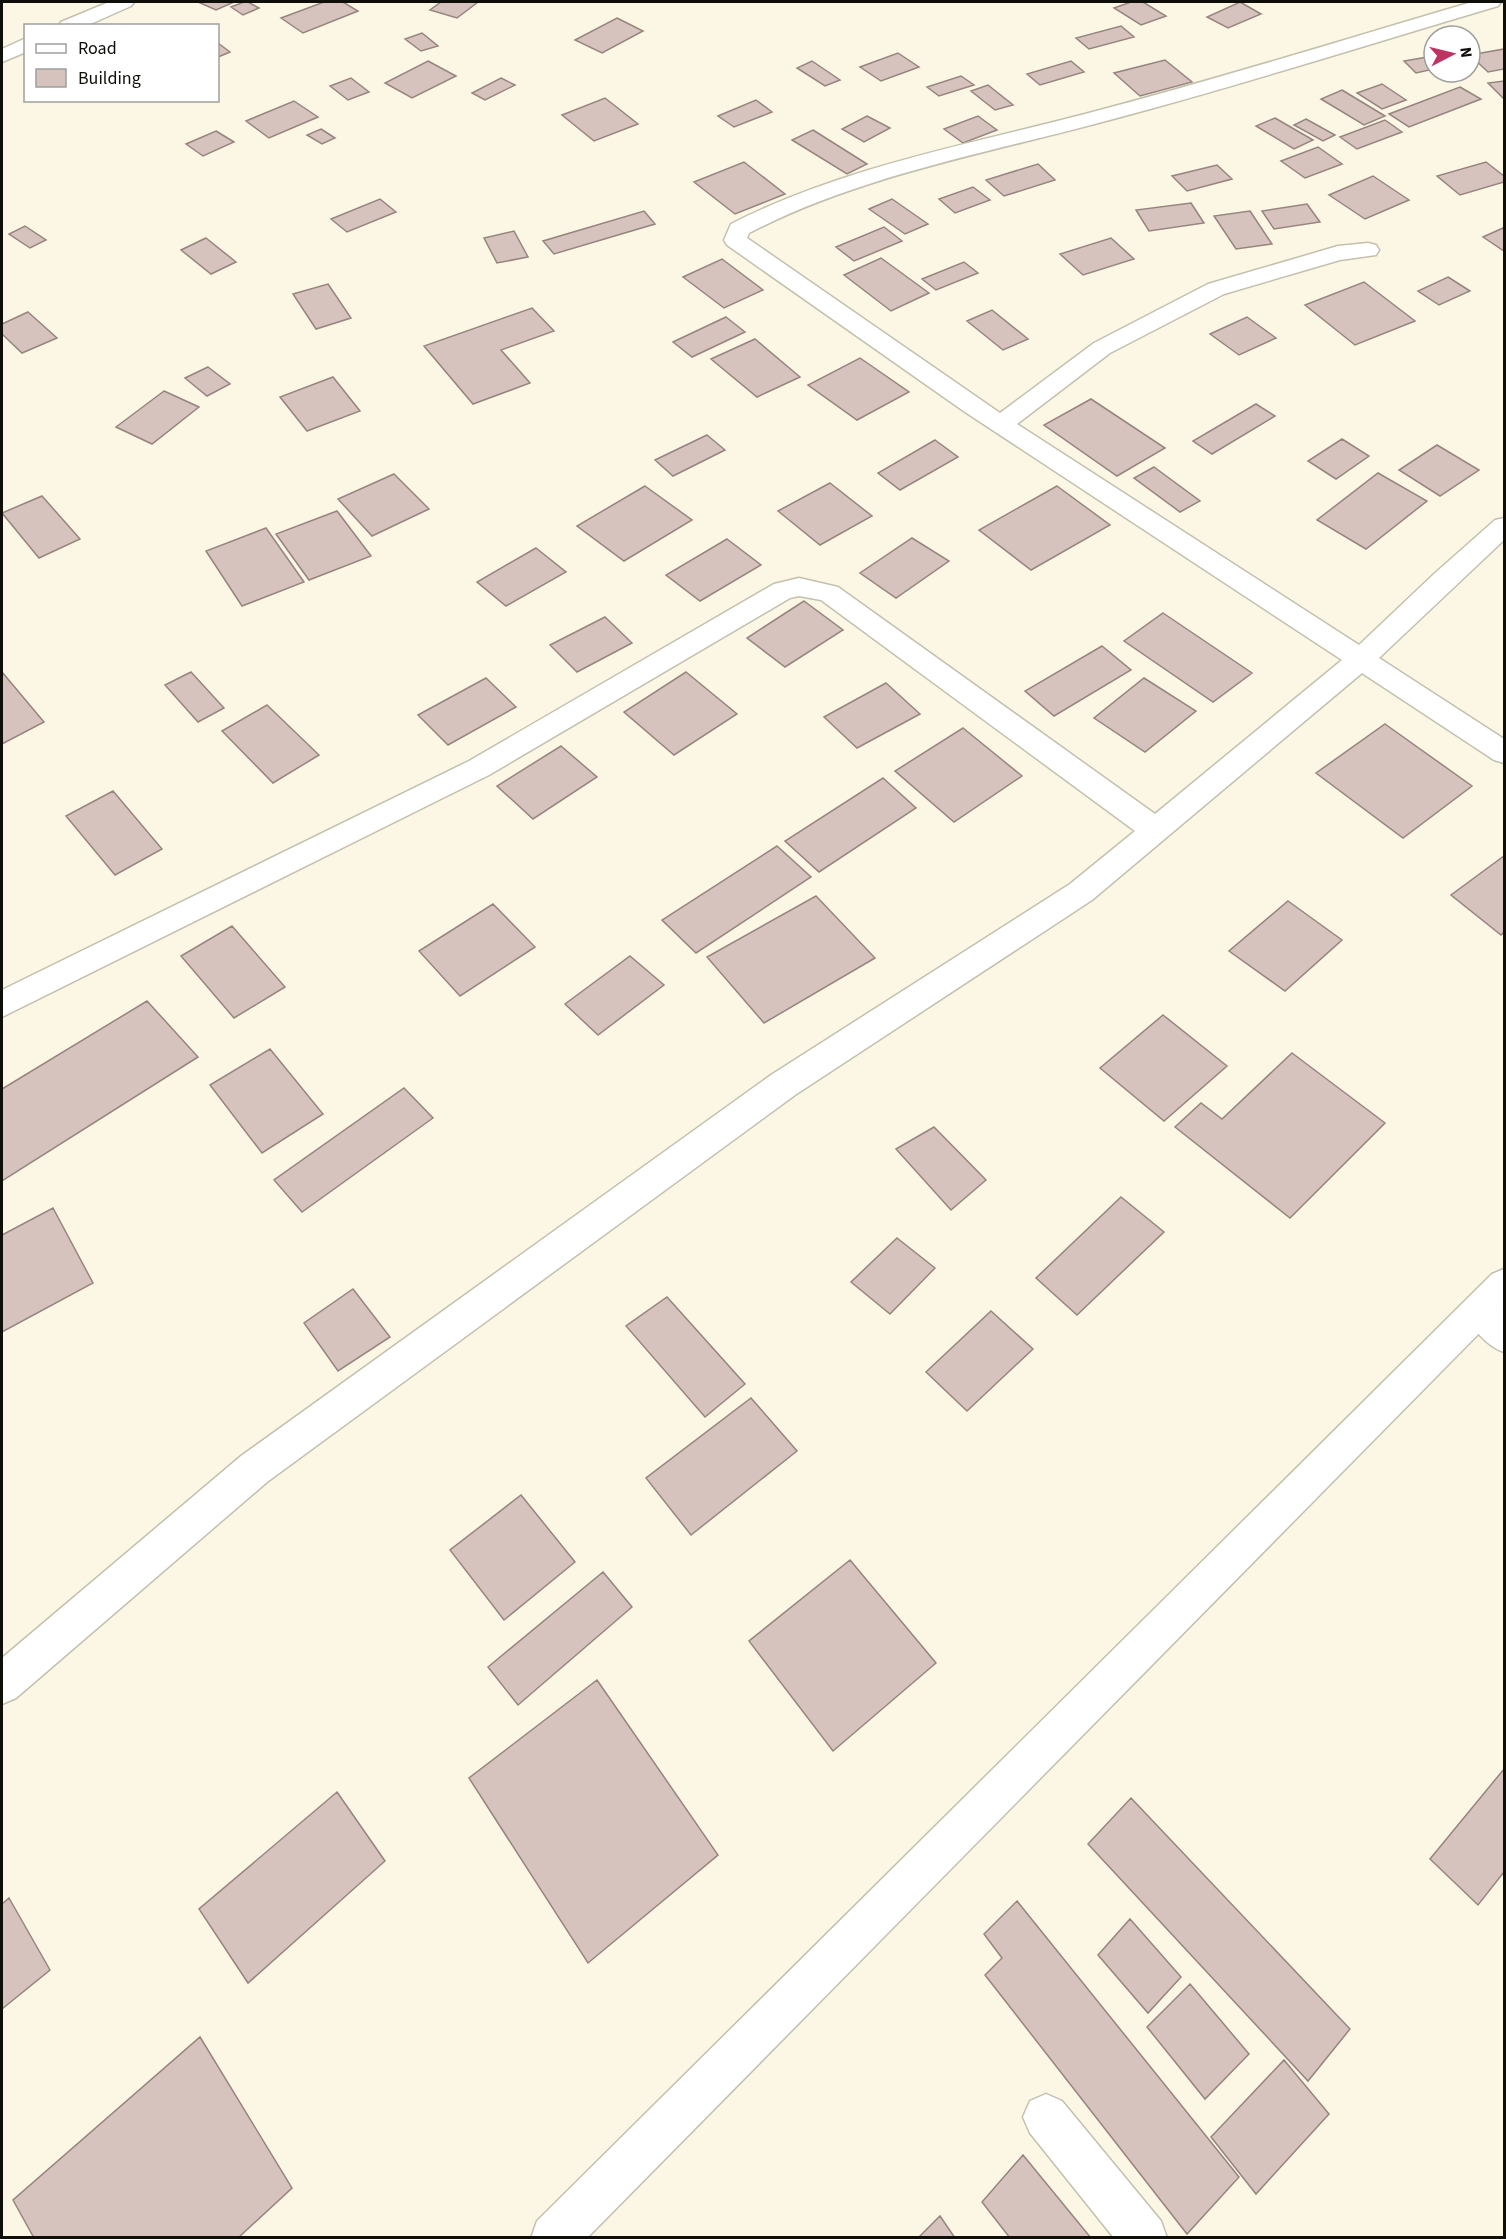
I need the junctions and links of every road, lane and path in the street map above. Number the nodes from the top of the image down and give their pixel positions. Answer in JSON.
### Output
{"nodes":[{"id":1,"x":124,"y":2,"type":"edge"},
{"id":2,"x":1491,"y":2,"type":"edge"},
{"id":3,"x":73,"y":24,"type":"edge"},
{"id":4,"x":24,"y":45,"type":"edge"},
{"id":5,"x":2,"y":56,"type":"edge"},
{"id":6,"x":1368,"y":250,"type":"dead end"},
{"id":7,"x":1001,"y":424,"type":"junction"},
{"id":8,"x":1504,"y":526,"type":"edge"},
{"id":9,"x":1361,"y":659,"type":"junction"},
{"id":10,"x":1504,"y":753,"type":"edge"},
{"id":11,"x":1155,"y":830,"type":"junction"},
{"id":12,"x":2,"y":1004,"type":"edge"},
{"id":13,"x":1496,"y":1310,"type":"edge"},
{"id":14,"x":2,"y":1684,"type":"edge"},
{"id":15,"x":1046,"y":2117,"type":"dead end"},
{"id":16,"x":554,"y":2238,"type":"edge"},
{"id":17,"x":1144,"y":2238,"type":"edge"}],
"edges":[{"from":1,"to":3,"type":"street"},
{"from":2,"to":7,"type":"street"},
{"from":4,"to":5,"type":"street"},
{"from":6,"to":7,"type":"street"},
{"from":7,"to":9,"type":"street"},
{"from":8,"to":9,"type":"street"},
{"from":9,"to":10,"type":"street"},
{"from":9,"to":11,"type":"street"},
{"from":11,"to":12,"type":"street"},
{"from":11,"to":14,"type":"street"},
{"from":13,"to":16,"type":"street"},
{"from":15,"to":17,"type":"street"}]}
